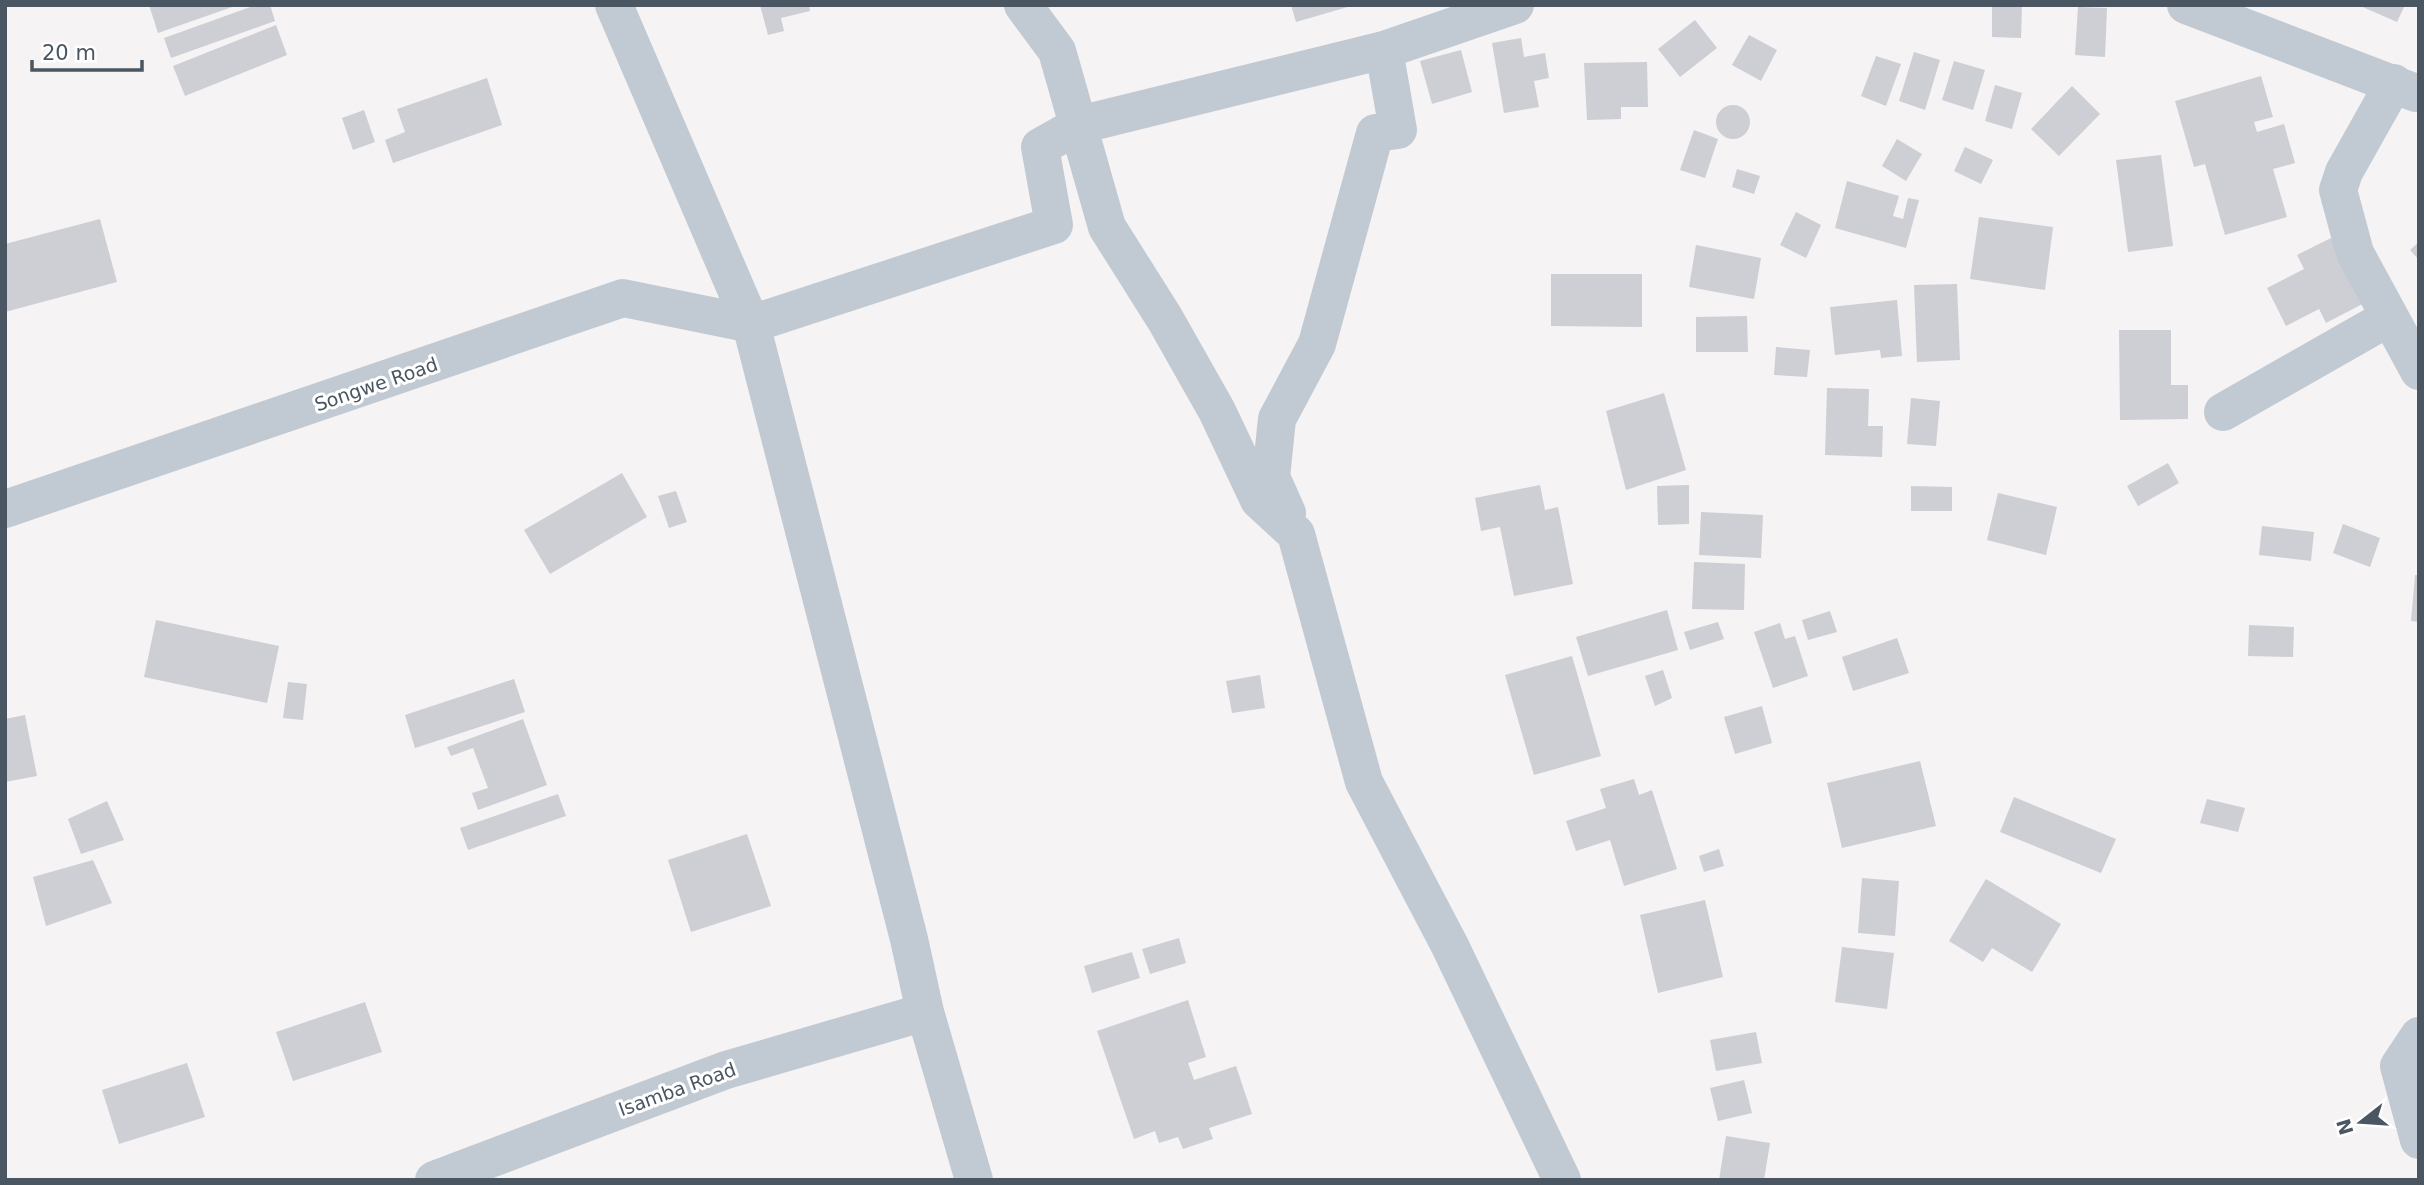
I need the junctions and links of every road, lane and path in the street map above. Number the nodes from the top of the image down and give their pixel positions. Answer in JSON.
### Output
{"nodes":[{"id":1,"x":614,"y":5,"type":"edge"},
{"id":2,"x":1023,"y":5,"type":"edge"},
{"id":3,"x":1515,"y":5,"type":"edge"},
{"id":4,"x":2186,"y":5,"type":"edge"},
{"id":5,"x":1384,"y":50,"type":"junction"},
{"id":6,"x":2406,"y":89,"type":"edge"},
{"id":7,"x":1079,"y":125,"type":"junction"},
{"id":8,"x":2388,"y":318,"type":"junction"},
{"id":9,"x":751,"y":324,"type":"junction"},
{"id":10,"x":2419,"y":372,"type":"edge"},
{"id":11,"x":2223,"y":412,"type":"dead end"},
{"id":12,"x":5,"y":509,"type":"edge"},
{"id":13,"x":1296,"y":534,"type":"junction"},
{"id":14,"x":925,"y":1012,"type":"junction"},
{"id":15,"x":2419,"y":1036,"type":"edge"},
{"id":16,"x":2419,"y":1140,"type":"edge"},
{"id":17,"x":434,"y":1180,"type":"edge"},
{"id":18,"x":974,"y":1180,"type":"edge"},
{"id":19,"x":1562,"y":1180,"type":"edge"}],
"edges":[{"from":1,"to":9,"type":"street"},
{"from":2,"to":7,"type":"street"},
{"from":3,"to":5,"type":"street"},
{"from":4,"to":6,"type":"street"},
{"from":5,"to":7,"type":"street"},
{"from":5,"to":13,"type":"street"},
{"from":6,"to":8,"type":"street"},
{"from":7,"to":9,"type":"street"},
{"from":7,"to":13,"type":"street"},
{"from":8,"to":10,"type":"street"},
{"from":8,"to":11,"type":"street"},
{"from":9,"to":12,"type":"street","name":"Songwe Road"},
{"from":9,"to":14,"type":"street"},
{"from":13,"to":19,"type":"street"},
{"from":14,"to":17,"type":"street","name":"Isamba Road"},
{"from":14,"to":18,"type":"street"},
{"from":15,"to":16,"type":"street"}]}
